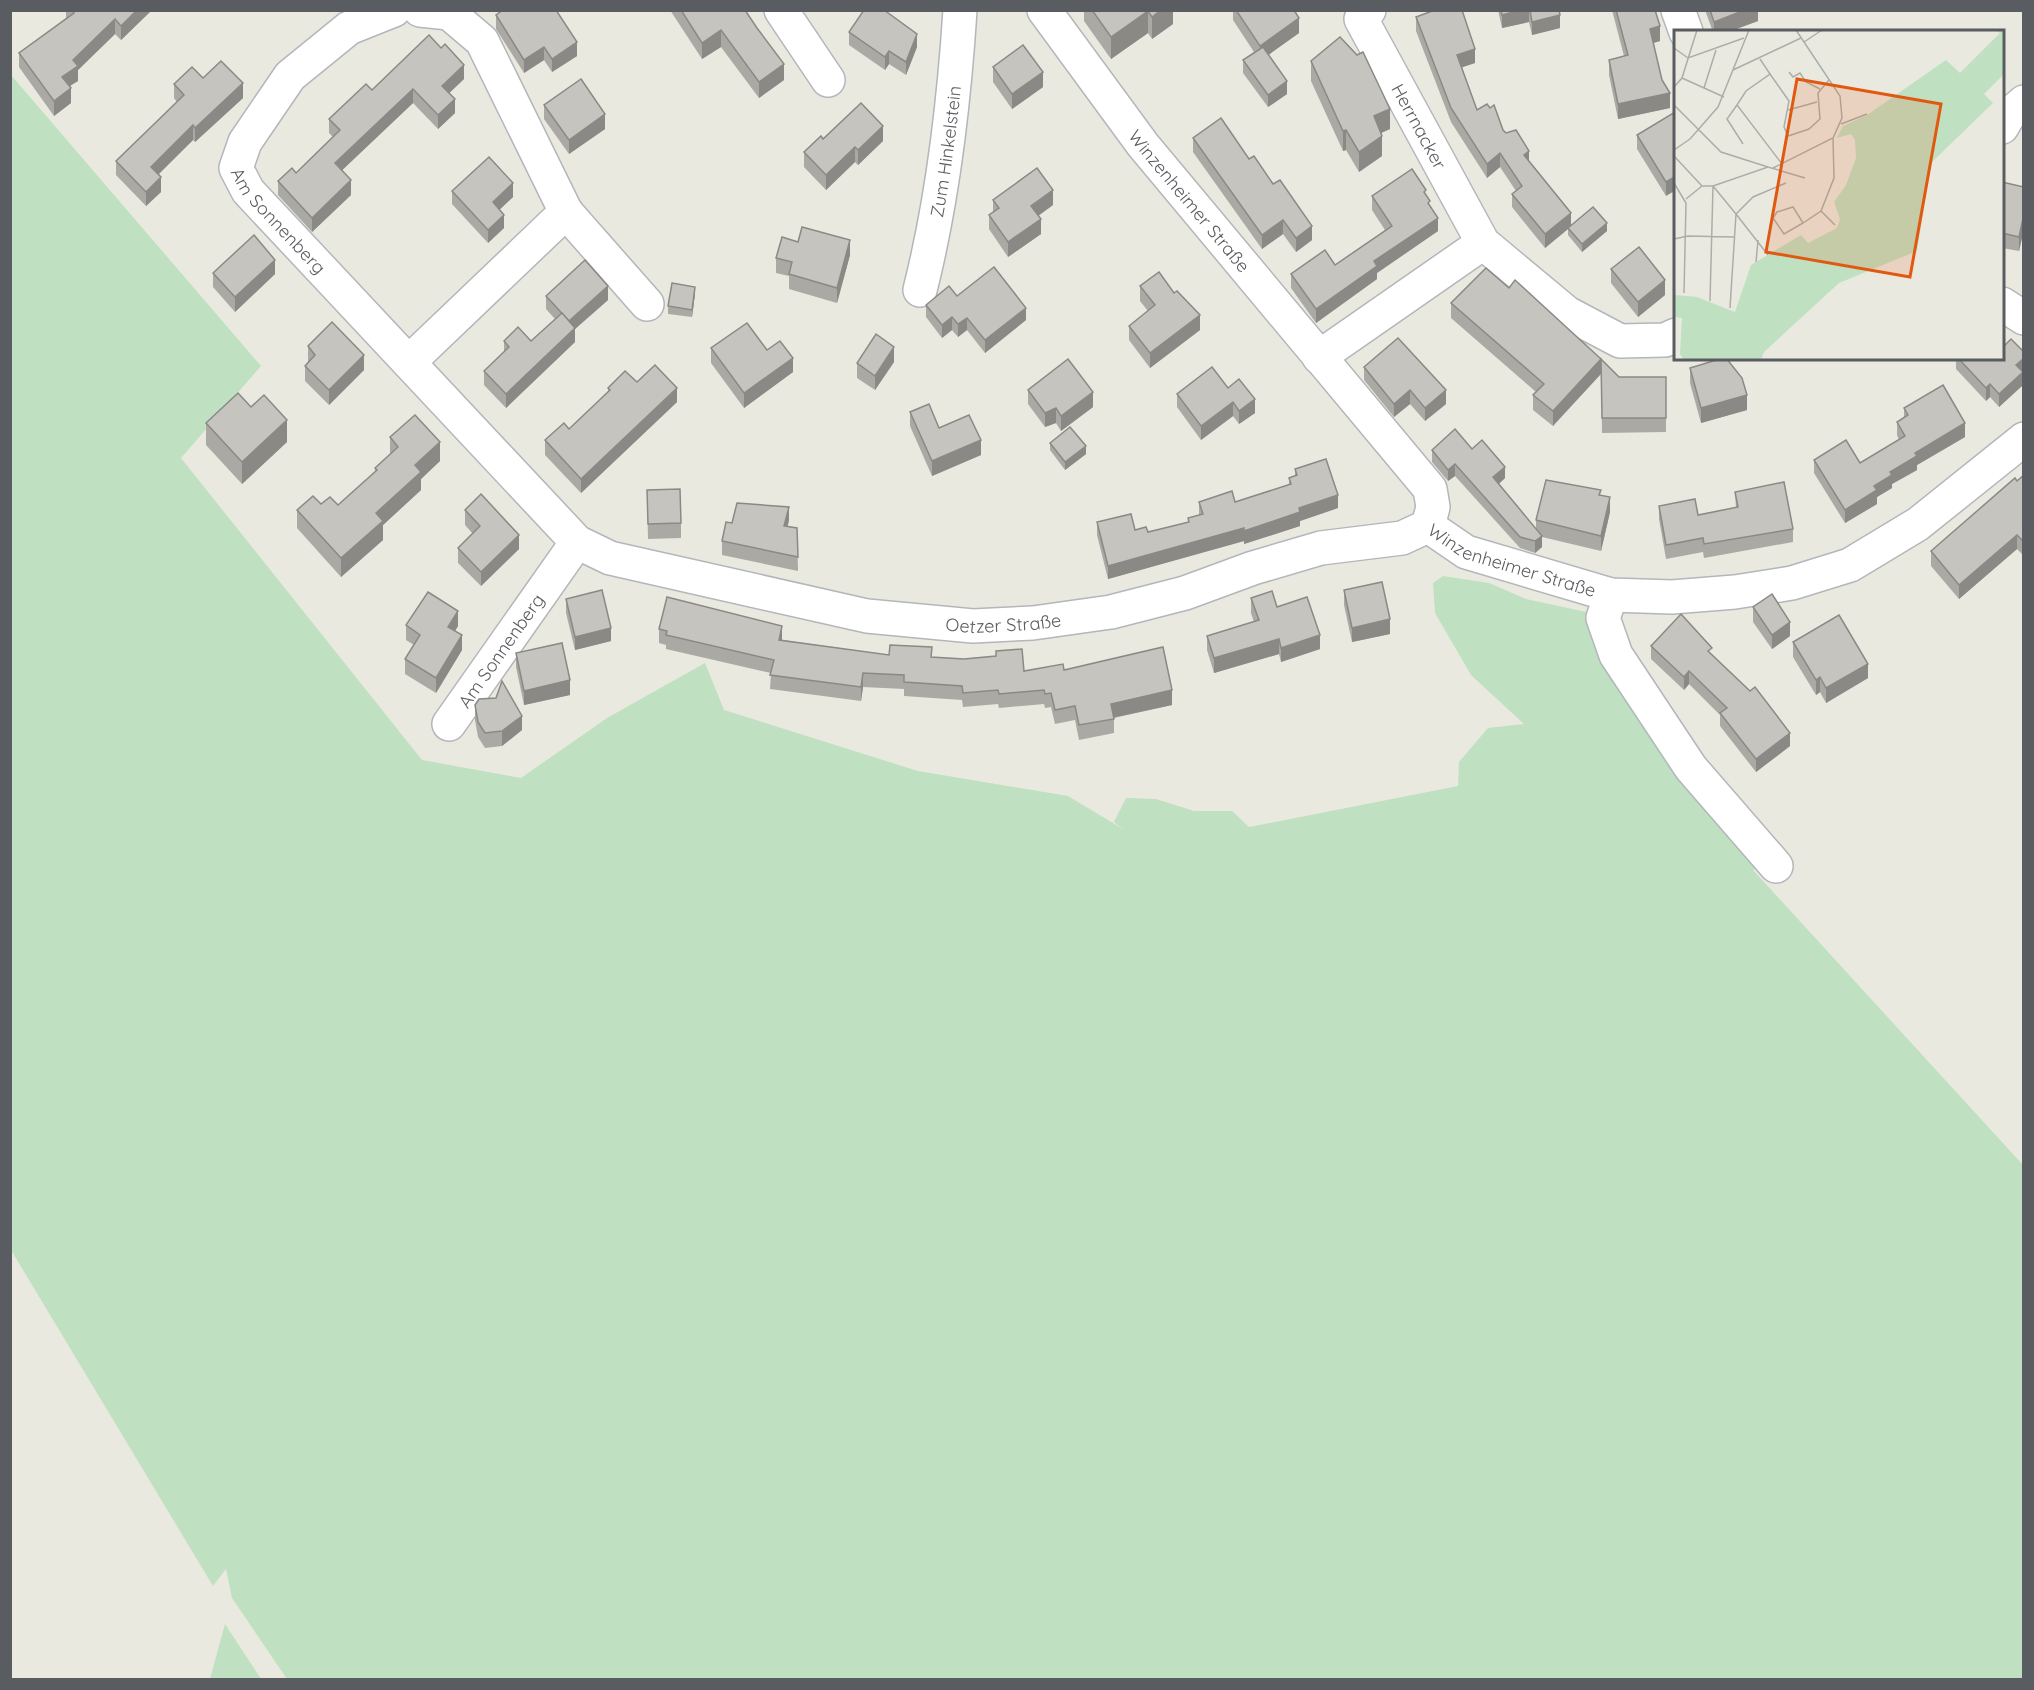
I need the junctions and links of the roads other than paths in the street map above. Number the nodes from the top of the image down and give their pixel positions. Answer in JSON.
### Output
{"nodes":[{"id":1,"x":394,"y":10,"type":"edge"},
{"id":2,"x":420,"y":10,"type":"edge"},
{"id":3,"x":781,"y":10,"type":"edge"},
{"id":4,"x":960,"y":10,"type":"edge"},
{"id":5,"x":1044,"y":10,"type":"edge"},
{"id":6,"x":1369,"y":10,"type":"edge"},
{"id":7,"x":1678,"y":10,"type":"edge"},
{"id":8,"x":1685,"y":30,"type":"edge"},
{"id":9,"x":828,"y":80,"type":"dead end"},
{"id":10,"x":566,"y":212,"type":"junction"},
{"id":11,"x":1483,"y":243,"type":"junction"},
{"id":12,"x":920,"y":290,"type":"dead end"},
{"id":13,"x":648,"y":304,"type":"dead end"},
{"id":14,"x":2004,"y":305,"type":"edge"},
{"id":15,"x":2024,"y":318,"type":"edge"},
{"id":16,"x":1674,"y":336,"type":"edge"},
{"id":17,"x":1319,"y":357,"type":"junction"},
{"id":18,"x":410,"y":361,"type":"junction"},
{"id":19,"x":2024,"y":439,"type":"edge"},
{"id":20,"x":1428,"y":526,"type":"junction"},
{"id":21,"x":577,"y":542,"type":"junction"},
{"id":22,"x":1611,"y":595,"type":"junction"},
{"id":23,"x":449,"y":724,"type":"dead end"},
{"id":24,"x":1776,"y":866,"type":"dead end"}],
"edges":[{"from":1,"to":18,"type":"street","name":"Am Sonnenberg"},
{"from":2,"to":10,"type":"street"},
{"from":3,"to":9,"type":"street"},
{"from":4,"to":12,"type":"street","name":"Zum Hinkelstein"},
{"from":5,"to":17,"type":"street","name":"Winzenheimer Straße"},
{"from":6,"to":11,"type":"street","name":"Herrnacker"},
{"from":7,"to":8,"type":"street"},
{"from":10,"to":13,"type":"street"},
{"from":10,"to":18,"type":"street"},
{"from":11,"to":16,"type":"street","name":"Herrnacker"},
{"from":11,"to":17,"type":"street"},
{"from":14,"to":15,"type":"street"},
{"from":17,"to":20,"type":"street","name":"Winzenheimer Straße"},
{"from":18,"to":21,"type":"street","name":"Am Sonnenberg"},
{"from":19,"to":22,"type":"street","name":"Winzenheimer Straße"},
{"from":20,"to":21,"type":"street","name":"Oetzer Straße"},
{"from":20,"to":22,"type":"street","name":"Winzenheimer Straße"},
{"from":21,"to":23,"type":"street","name":"Am Sonnenberg"},
{"from":22,"to":24,"type":"street"}]}
